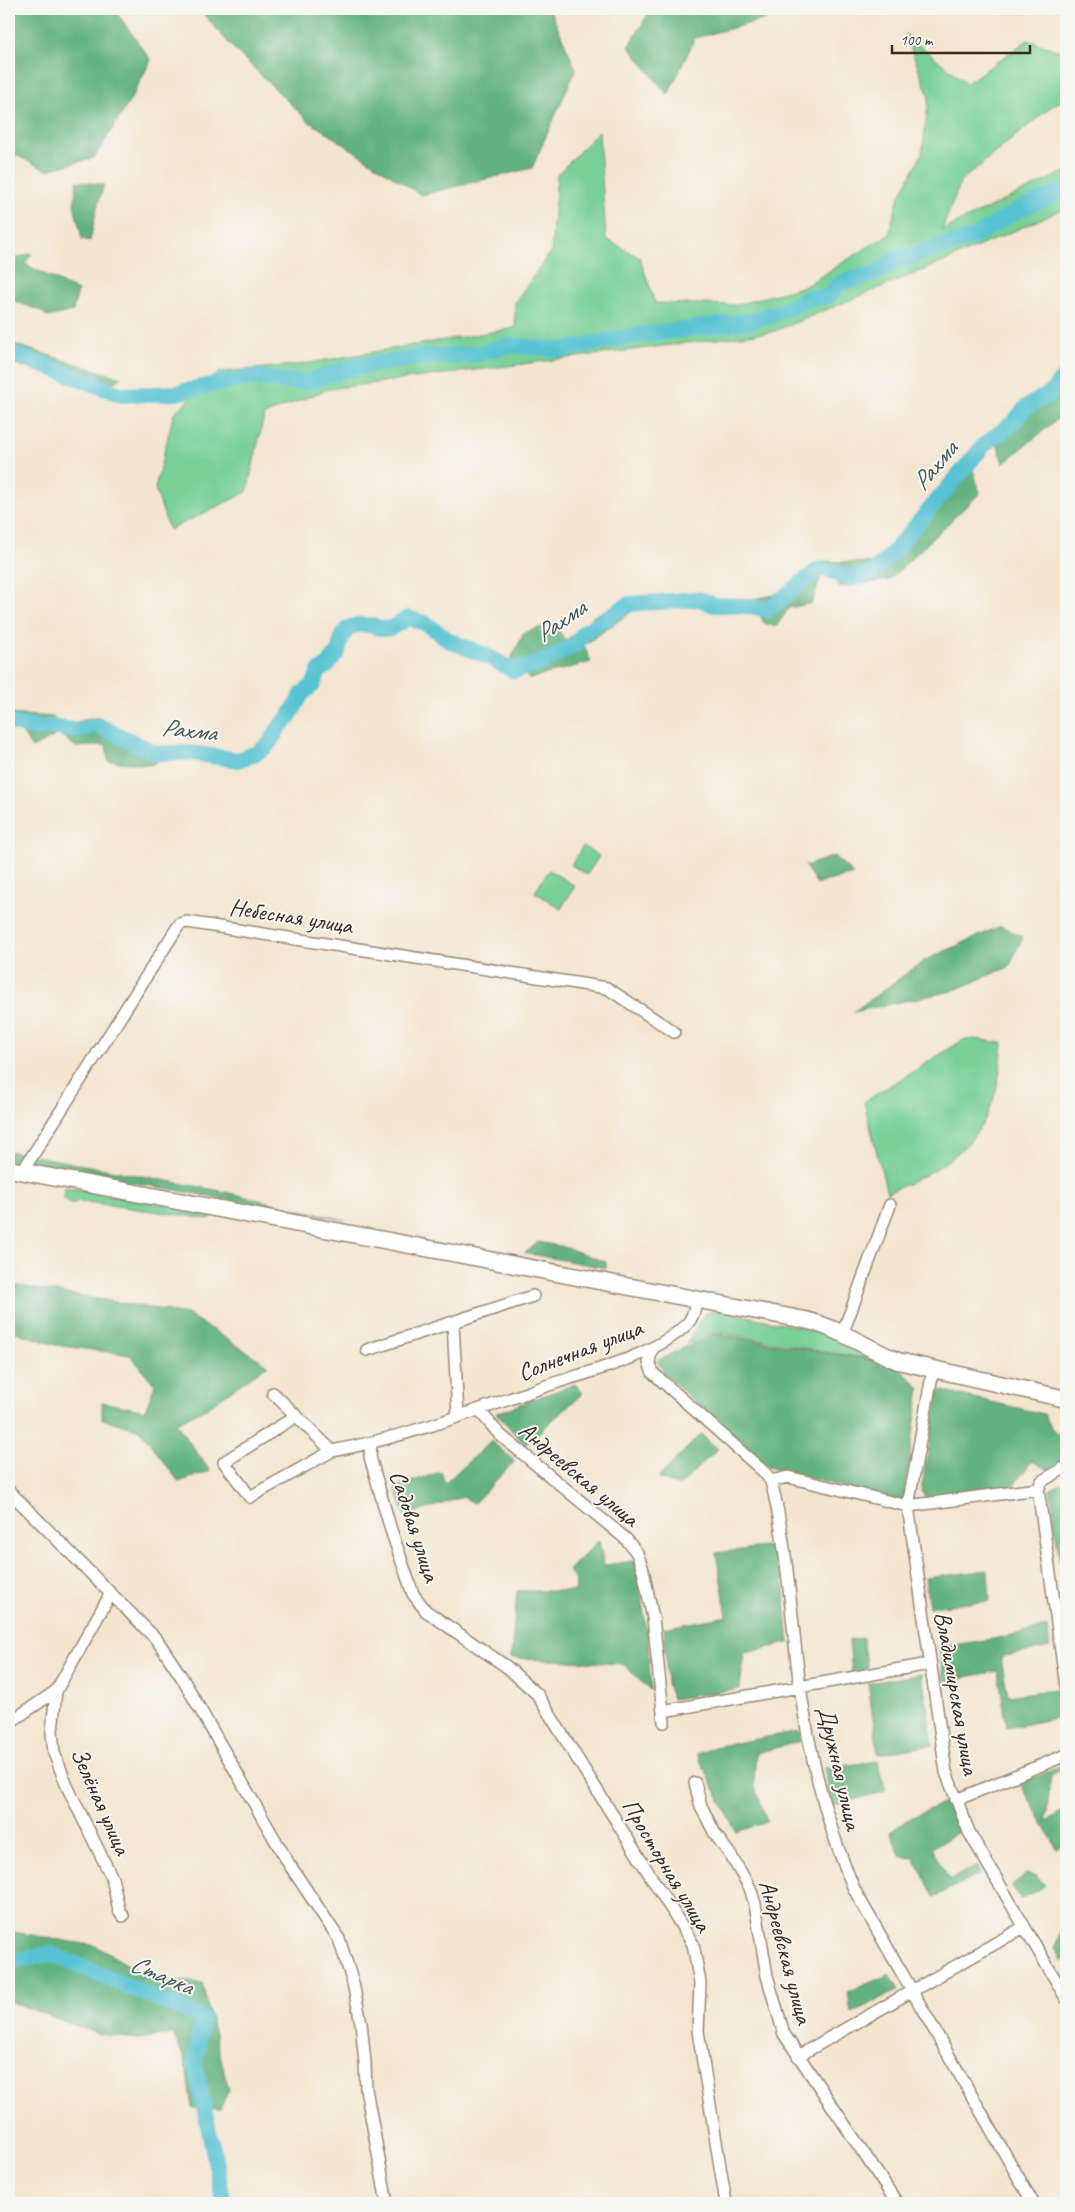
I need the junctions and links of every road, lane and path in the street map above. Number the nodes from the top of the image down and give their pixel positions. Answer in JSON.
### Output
{"nodes":[{"id":1,"x":674,"y":1032,"type":"dead end"},
{"id":2,"x":16,"y":1171,"type":"edge"},
{"id":3,"x":890,"y":1205,"type":"dead end"},
{"id":4,"x":533,"y":1296,"type":"dead end"},
{"id":5,"x":697,"y":1300,"type":"junction"},
{"id":6,"x":453,"y":1322,"type":"junction"},
{"id":7,"x":843,"y":1332,"type":"junction"},
{"id":8,"x":652,"y":1348,"type":"junction"},
{"id":9,"x":367,"y":1350,"type":"dead end"},
{"id":10,"x":934,"y":1370,"type":"junction"},
{"id":11,"x":273,"y":1393,"type":"dead end"},
{"id":12,"x":1066,"y":1399,"type":"edge"},
{"id":13,"x":479,"y":1410,"type":"junction"},
{"id":14,"x":296,"y":1416,"type":"junction"},
{"id":15,"x":458,"y":1417,"type":"junction"},
{"id":16,"x":371,"y":1444,"type":"junction"},
{"id":17,"x":332,"y":1450,"type":"junction"},
{"id":18,"x":1066,"y":1467,"type":"edge"},
{"id":19,"x":771,"y":1481,"type":"junction"},
{"id":20,"x":1038,"y":1489,"type":"junction"},
{"id":21,"x":9,"y":1491,"type":"edge"},
{"id":22,"x":908,"y":1506,"type":"junction"},
{"id":23,"x":110,"y":1595,"type":"junction"},
{"id":24,"x":929,"y":1664,"type":"junction"},
{"id":25,"x":506,"y":1667,"type":"joint"},
{"id":26,"x":1066,"y":1686,"type":"edge"},
{"id":27,"x":800,"y":1687,"type":"junction"},
{"id":28,"x":56,"y":1691,"type":"junction"},
{"id":29,"x":9,"y":1724,"type":"edge"},
{"id":30,"x":1066,"y":1755,"type":"edge"},
{"id":31,"x":695,"y":1783,"type":"dead end"},
{"id":32,"x":956,"y":1800,"type":"junction"},
{"id":33,"x":124,"y":1916,"type":"dead end"},
{"id":34,"x":1024,"y":1927,"type":"junction"},
{"id":35,"x":912,"y":1990,"type":"junction"},
{"id":36,"x":1066,"y":1998,"type":"edge"},
{"id":37,"x":798,"y":2056,"type":"junction"},
{"id":38,"x":387,"y":2203,"type":"edge"},
{"id":39,"x":726,"y":2203,"type":"edge"},
{"id":40,"x":897,"y":2203,"type":"edge"},
{"id":41,"x":1033,"y":2203,"type":"edge"}],
"edges":[{"from":1,"to":2,"type":"street","name":"Небесная улица"},
{"from":2,"to":5,"type":"street"},
{"from":3,"to":7,"type":"street"},
{"from":4,"to":6,"type":"street"},
{"from":5,"to":7,"type":"street"},
{"from":5,"to":8,"type":"street","name":"Солнечная улица"},
{"from":6,"to":9,"type":"street"},
{"from":6,"to":15,"type":"street"},
{"from":7,"to":10,"type":"street"},
{"from":8,"to":13,"type":"street","name":"Солнечная улица"},
{"from":8,"to":19,"type":"street"},
{"from":10,"to":12,"type":"street"},
{"from":10,"to":22,"type":"street","name":"Владимирская улица"},
{"from":11,"to":14,"type":"street"},
{"from":13,"to":15,"type":"street","name":"Солнечная улица"},
{"from":13,"to":27,"type":"street","name":"Андреевская улица"},
{"from":14,"to":17,"type":"street"},
{"from":14,"to":17,"type":"street","name":"Солнечная улица"},
{"from":15,"to":16,"type":"street","name":"Солнечная улица"},
{"from":16,"to":17,"type":"street","name":"Солнечная улица"},
{"from":16,"to":25,"type":"street","name":"Садовая улица"},
{"from":18,"to":20,"type":"street"},
{"from":19,"to":22,"type":"street"},
{"from":19,"to":27,"type":"street","name":"Дружная улица"},
{"from":20,"to":22,"type":"street"},
{"from":20,"to":26,"type":"street"},
{"from":21,"to":23,"type":"street"},
{"from":22,"to":24,"type":"street","name":"Владимирская улица"},
{"from":23,"to":28,"type":"street","name":"Зелёная улица"},
{"from":23,"to":38,"type":"street"},
{"from":24,"to":27,"type":"street"},
{"from":24,"to":32,"type":"street","name":"Владимирская улица"},
{"from":25,"to":39,"type":"street","name":"Просторная улица"},
{"from":27,"to":35,"type":"street","name":"Дружная улица"},
{"from":28,"to":29,"type":"street"},
{"from":28,"to":33,"type":"street","name":"Зелёная улица"},
{"from":30,"to":32,"type":"street"},
{"from":31,"to":37,"type":"street","name":"Андреевская улица"},
{"from":32,"to":34,"type":"street","name":"Владимирская улица"},
{"from":34,"to":35,"type":"street"},
{"from":34,"to":36,"type":"street","name":"Владимирская улица"},
{"from":35,"to":37,"type":"street"},
{"from":35,"to":41,"type":"street","name":"Дружная улица"},
{"from":37,"to":40,"type":"street","name":"Андреевская улица"}]}
